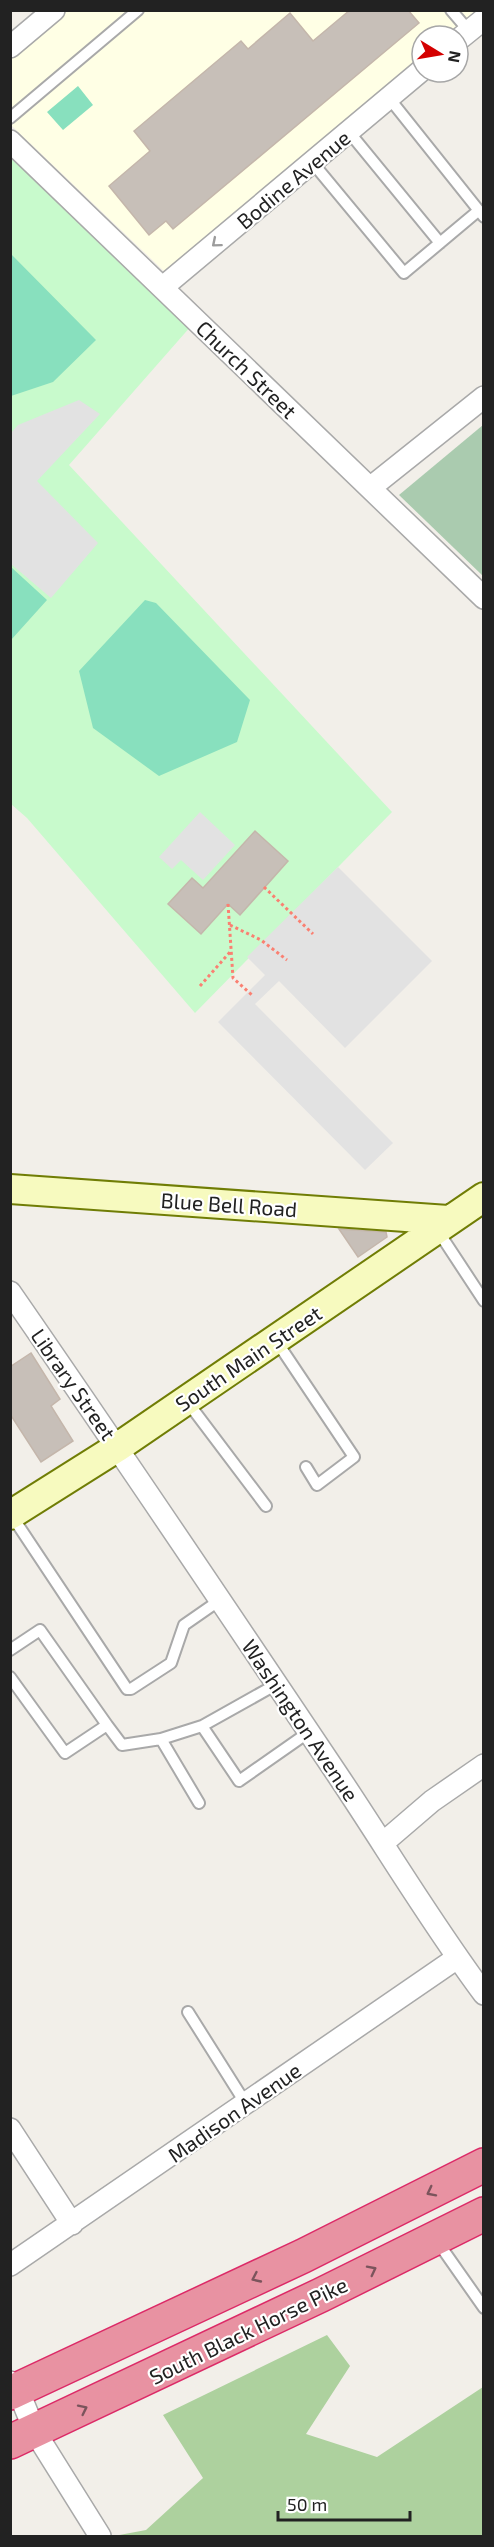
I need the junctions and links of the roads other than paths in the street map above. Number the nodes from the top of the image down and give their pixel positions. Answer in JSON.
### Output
{"nodes":[{"id":1,"x":54,"y":10,"type":"edge"},
{"id":2,"x":138,"y":10,"type":"edge"},
{"id":3,"x":451,"y":10,"type":"edge"},
{"id":4,"x":464,"y":24,"type":"edge"},
{"id":5,"x":10,"y":47,"type":"edge"},
{"id":6,"x":410,"y":80,"type":"edge"},
{"id":7,"x":389,"y":98,"type":"junction"},
{"id":8,"x":10,"y":118,"type":"edge"},
{"id":9,"x":349,"y":132,"type":"junction"},
{"id":10,"x":10,"y":141,"type":"edge"},
{"id":11,"x":312,"y":162,"type":"junction"},
{"id":12,"x":481,"y":214,"type":"edge"},
{"id":13,"x":440,"y":243,"type":"junction"},
{"id":14,"x":164,"y":287,"type":"junction"},
{"id":15,"x":483,"y":397,"type":"edge"},
{"id":16,"x":370,"y":488,"type":"junction"},
{"id":17,"x":483,"y":598,"type":"edge"},
{"id":18,"x":10,"y":1189,"type":"edge"},
{"id":19,"x":481,"y":1203,"type":"edge"},
{"id":20,"x":442,"y":1224,"type":"junction"},
{"id":21,"x":10,"y":1293,"type":"edge"},
{"id":22,"x":483,"y":1301,"type":"edge"},
{"id":23,"x":275,"y":1339,"type":"junction"},
{"id":24,"x":186,"y":1400,"type":"junction"},
{"id":25,"x":118,"y":1447,"type":"junction"},
{"id":26,"x":306,"y":1467,"type":"dead end"},
{"id":27,"x":266,"y":1506,"type":"dead end"},
{"id":28,"x":11,"y":1515,"type":"edge"},
{"id":29,"x":220,"y":1600,"type":"junction"},
{"id":30,"x":10,"y":1650,"type":"edge"},
{"id":31,"x":10,"y":1677,"type":"edge"},
{"id":32,"x":277,"y":1684,"type":"junction"},
{"id":33,"x":107,"y":1725,"type":"junction"},
{"id":34,"x":202,"y":1726,"type":"junction"},
{"id":35,"x":309,"y":1732,"type":"junction"},
{"id":36,"x":161,"y":1739,"type":"junction"},
{"id":37,"x":483,"y":1765,"type":"edge"},
{"id":38,"x":199,"y":1803,"type":"dead end"},
{"id":39,"x":383,"y":1843,"type":"junction"},
{"id":40,"x":457,"y":1958,"type":"junction"},
{"id":41,"x":483,"y":1994,"type":"edge"},
{"id":42,"x":188,"y":2012,"type":"dead end"},
{"id":43,"x":246,"y":2104,"type":"junction"},
{"id":44,"x":10,"y":2129,"type":"edge"},
{"id":45,"x":483,"y":2166,"type":"edge"},
{"id":46,"x":483,"y":2214,"type":"edge"},
{"id":47,"x":72,"y":2224,"type":"junction"},
{"id":48,"x":436,"y":2238,"type":"junction"},
{"id":49,"x":303,"y":2256,"type":"junction"},
{"id":50,"x":10,"y":2265,"type":"edge"},
{"id":51,"x":321,"y":2295,"type":"junction"},
{"id":52,"x":483,"y":2308,"type":"edge"},
{"id":53,"x":13,"y":2388,"type":"edge"},
{"id":54,"x":23,"y":2437,"type":"edge"},
{"id":55,"x":100,"y":2536,"type":"edge"}],
"edges":[{"from":1,"to":5,"type":"street"},
{"from":2,"to":8,"type":"lane"},
{"from":3,"to":4,"type":"lane"},
{"from":6,"to":7,"type":"street","name":"Bodine Avenue"},
{"from":7,"to":9,"type":"street","name":"Bodine Avenue"},
{"from":7,"to":12,"type":"lane"},
{"from":9,"to":11,"type":"street","name":"Bodine Avenue"},
{"from":9,"to":13,"type":"lane"},
{"from":10,"to":14,"type":"street","name":"Church Street"},
{"from":11,"to":13,"type":"lane"},
{"from":11,"to":14,"type":"street","name":"Bodine Avenue","one_way":true},
{"from":12,"to":13,"type":"lane"},
{"from":14,"to":16,"type":"street","name":"Church Street"},
{"from":15,"to":16,"type":"street"},
{"from":16,"to":17,"type":"street","name":"Church Street"},
{"from":18,"to":20,"type":"street","name":"Blue Bell Road"},
{"from":19,"to":20,"type":"street","name":"South Main Street"},
{"from":20,"to":22,"type":"lane"},
{"from":20,"to":23,"type":"street","name":"South Main Street"},
{"from":21,"to":25,"type":"street","name":"Library Street"},
{"from":23,"to":24,"type":"street","name":"South Main Street"},
{"from":23,"to":26,"type":"lane"},
{"from":24,"to":25,"type":"street","name":"South Main Street"},
{"from":24,"to":27,"type":"lane"},
{"from":25,"to":28,"type":"street","name":"South Main Street"},
{"from":25,"to":29,"type":"street","name":"Washington Avenue"},
{"from":28,"to":29,"type":"lane"},
{"from":29,"to":32,"type":"street","name":"Washington Avenue"},
{"from":30,"to":33,"type":"lane"},
{"from":31,"to":33,"type":"lane"},
{"from":32,"to":34,"type":"lane"},
{"from":32,"to":35,"type":"street","name":"Washington Avenue"},
{"from":33,"to":36,"type":"lane"},
{"from":34,"to":35,"type":"lane"},
{"from":34,"to":36,"type":"lane"},
{"from":35,"to":39,"type":"street","name":"Washington Avenue"},
{"from":36,"to":38,"type":"lane"},
{"from":37,"to":39,"type":"street"},
{"from":39,"to":40,"type":"street","name":"Washington Avenue"},
{"from":40,"to":41,"type":"street","name":"Washington Avenue"},
{"from":40,"to":43,"type":"street","name":"Madison Avenue"},
{"from":42,"to":43,"type":"lane"},
{"from":43,"to":47,"type":"street","name":"Madison Avenue"},
{"from":44,"to":47,"type":"street"},
{"from":45,"to":49,"type":"highway","name":"South Black Horse Pike","one_way":true},
{"from":46,"to":48,"type":"highway","name":"South Black Horse Pike"},
{"from":47,"to":50,"type":"street","name":"Madison Avenue"},
{"from":51,"to":48,"type":"highway","name":"South Black Horse Pike","one_way":true},
{"from":48,"to":52,"type":"lane"},
{"from":49,"to":51,"type":"highway"},
{"from":49,"to":53,"type":"highway","name":"South Black Horse Pike","one_way":true},
{"from":54,"to":51,"type":"highway","name":"South Black Horse Pike","one_way":true},
{"from":53,"to":54,"type":"street"},
{"from":54,"to":55,"type":"street"}]}
